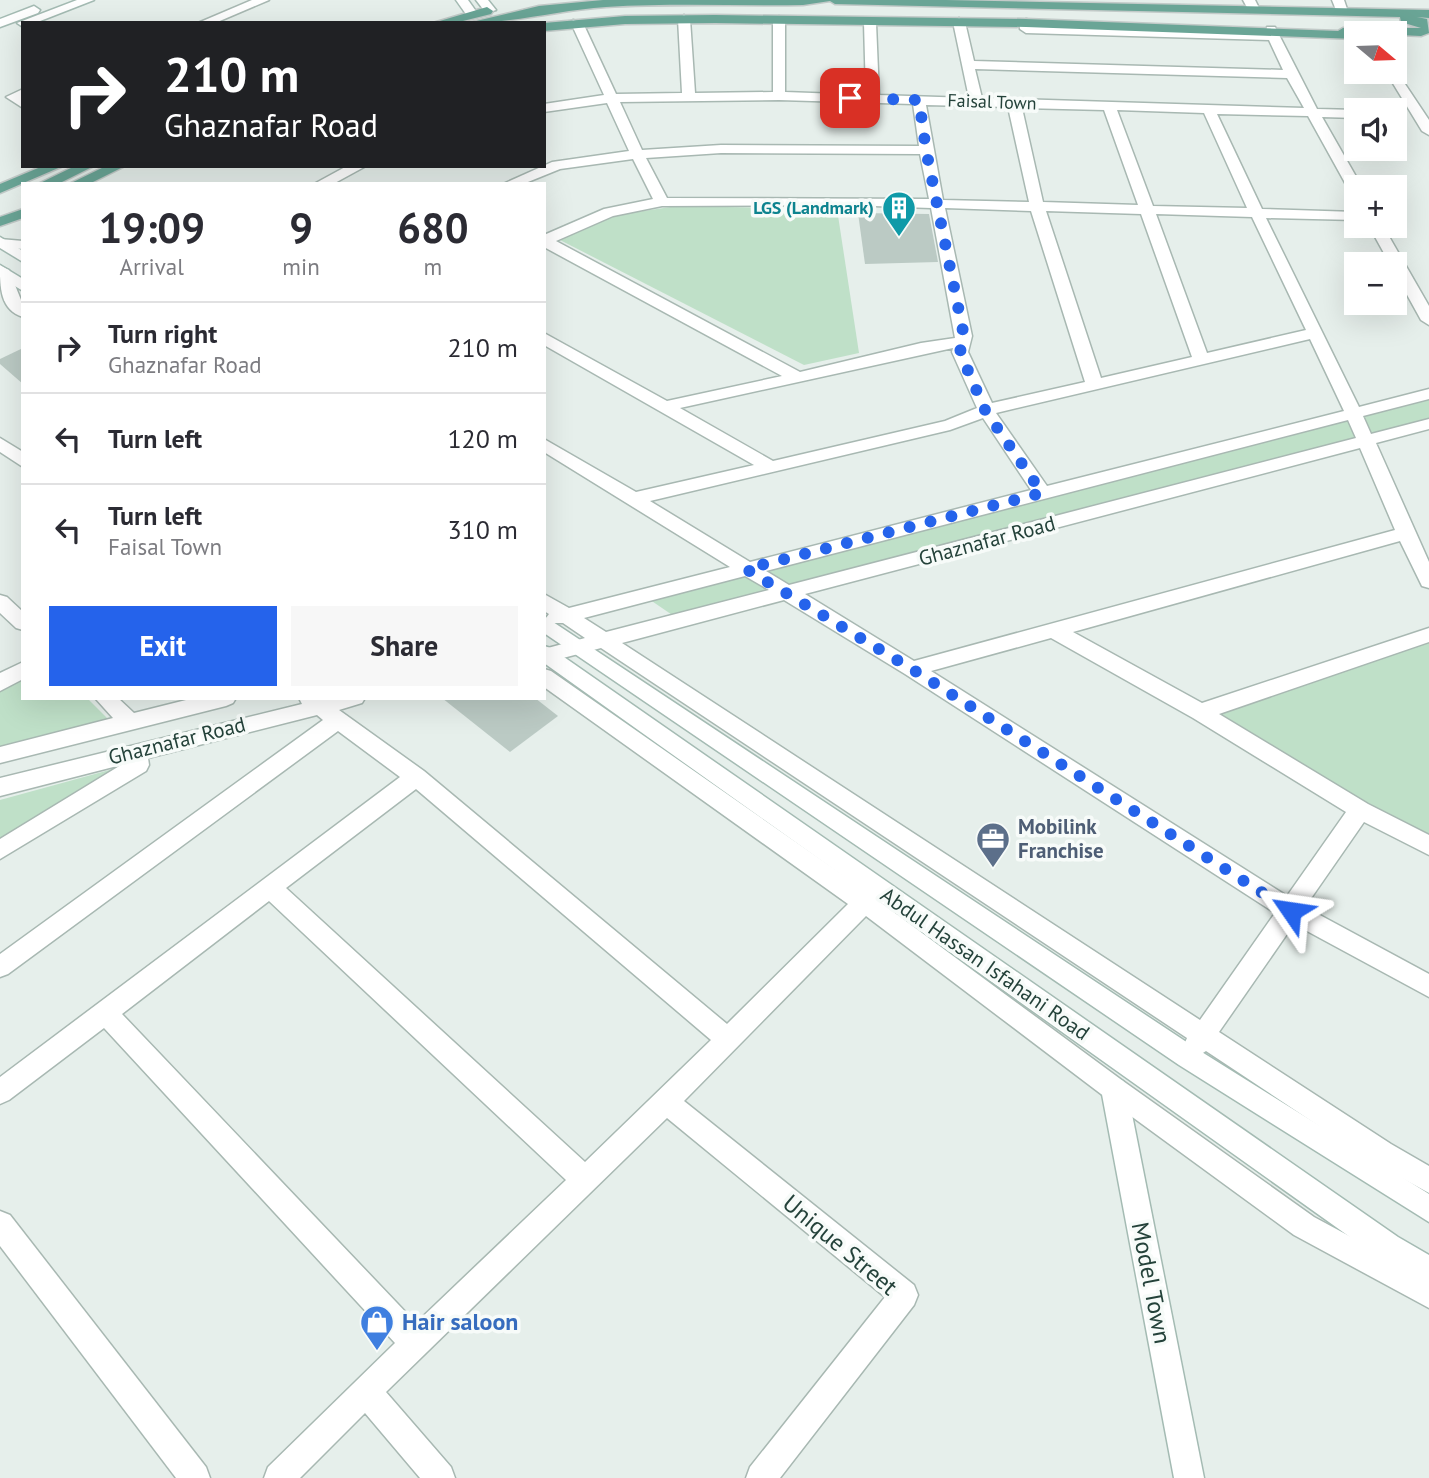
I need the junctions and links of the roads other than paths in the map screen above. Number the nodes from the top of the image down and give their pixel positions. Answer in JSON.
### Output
{"nodes":[{"id":1,"x":63,"y":0,"type":"edge"},
{"id":2,"x":88,"y":0,"type":"edge"},
{"id":3,"x":263,"y":0,"type":"edge"},
{"id":4,"x":462,"y":0,"type":"edge"},
{"id":5,"x":570,"y":0,"type":"edge"},
{"id":6,"x":824,"y":0,"type":"edge"},
{"id":7,"x":835,"y":0,"type":"edge"},
{"id":8,"x":919,"y":0,"type":"edge"},
{"id":9,"x":1071,"y":0,"type":"edge"},
{"id":10,"x":722,"y":1,"type":"edge"},
{"id":11,"x":891,"y":2,"type":"junction"},
{"id":12,"x":1019,"y":3,"type":"edge"},
{"id":13,"x":1157,"y":4,"type":"edge"},
{"id":14,"x":486,"y":5,"type":"edge"},
{"id":15,"x":1251,"y":5,"type":"edge"},
{"id":16,"x":1340,"y":6,"type":"edge"},
{"id":17,"x":1306,"y":11,"type":"junction"},
{"id":18,"x":1429,"y":14,"type":"edge"},
{"id":19,"x":473,"y":18,"type":"edge"},
{"id":20,"x":684,"y":19,"type":"junction"},
{"id":21,"x":779,"y":20,"type":"junction"},
{"id":22,"x":876,"y":20,"type":"junction"},
{"id":23,"x":29,"y":21,"type":"edge"},
{"id":24,"x":209,"y":21,"type":"edge"},
{"id":25,"x":453,"y":21,"type":"edge"},
{"id":26,"x":958,"y":22,"type":"junction"},
{"id":27,"x":0,"y":23,"type":"edge"},
{"id":28,"x":546,"y":23,"type":"edge"},
{"id":29,"x":577,"y":23,"type":"junction"},
{"id":30,"x":1026,"y":23,"type":"joint"},
{"id":31,"x":21,"y":24,"type":"edge"},
{"id":32,"x":546,"y":27,"type":"edge"},
{"id":33,"x":0,"y":31,"type":"edge"},
{"id":34,"x":1342,"y":32,"type":"joint"},
{"id":35,"x":1272,"y":33,"type":"junction"},
{"id":36,"x":1407,"y":38,"type":"edge"},
{"id":37,"x":1429,"y":38,"type":"edge"},
{"id":38,"x":968,"y":65,"type":"junction"},
{"id":39,"x":1291,"y":74,"type":"junction"},
{"id":40,"x":1399,"y":84,"type":"edge"},
{"id":41,"x":689,"y":95,"type":"junction"},
{"id":42,"x":779,"y":96,"type":"junction"},
{"id":43,"x":613,"y":98,"type":"junction"},
{"id":44,"x":873,"y":99,"type":"junction"},
{"id":45,"x":919,"y":100,"type":"junction"},
{"id":46,"x":976,"y":101,"type":"junction"},
{"id":47,"x":1014,"y":103,"type":"junction"},
{"id":48,"x":1110,"y":106,"type":"junction"},
{"id":49,"x":546,"y":108,"type":"edge"},
{"id":50,"x":1209,"y":110,"type":"junction"},
{"id":51,"x":1313,"y":114,"type":"junction"},
{"id":52,"x":1344,"y":114,"type":"edge"},
{"id":53,"x":1418,"y":115,"type":"edge"},
{"id":54,"x":1429,"y":131,"type":"edge"},
{"id":55,"x":926,"y":150,"type":"junction"},
{"id":56,"x":637,"y":154,"type":"junction"},
{"id":57,"x":51,"y":168,"type":"edge"},
{"id":58,"x":82,"y":168,"type":"edge"},
{"id":59,"x":113,"y":168,"type":"edge"},
{"id":60,"x":127,"y":168,"type":"edge"},
{"id":61,"x":355,"y":168,"type":"edge"},
{"id":62,"x":1348,"y":175,"type":"edge"},
{"id":63,"x":50,"y":182,"type":"edge"},
{"id":64,"x":81,"y":182,"type":"edge"},
{"id":65,"x":96,"y":182,"type":"edge"},
{"id":66,"x":325,"y":182,"type":"edge"},
{"id":67,"x":515,"y":182,"type":"edge"},
{"id":68,"x":0,"y":189,"type":"edge"},
{"id":69,"x":21,"y":194,"type":"edge"},
{"id":70,"x":0,"y":202,"type":"edge"},
{"id":71,"x":662,"y":202,"type":"junction"},
{"id":72,"x":938,"y":203,"type":"junction"},
{"id":73,"x":21,"y":207,"type":"edge"},
{"id":74,"x":1037,"y":207,"type":"junction"},
{"id":75,"x":1145,"y":210,"type":"junction"},
{"id":76,"x":21,"y":214,"type":"edge"},
{"id":77,"x":0,"y":215,"type":"edge"},
{"id":78,"x":1256,"y":215,"type":"junction"},
{"id":79,"x":1344,"y":216,"type":"edge"},
{"id":80,"x":0,"y":222,"type":"edge"},
{"id":81,"x":1383,"y":238,"type":"edge"},
{"id":82,"x":546,"y":240,"type":"edge"},
{"id":83,"x":1,"y":242,"type":"edge"},
{"id":84,"x":546,"y":242,"type":"edge"},
{"id":85,"x":21,"y":245,"type":"edge"},
{"id":86,"x":21,"y":257,"type":"edge"},
{"id":87,"x":0,"y":270,"type":"edge"},
{"id":88,"x":21,"y":285,"type":"edge"},
{"id":89,"x":21,"y":311,"type":"edge"},
{"id":90,"x":1429,"y":320,"type":"edge"},
{"id":91,"x":1314,"y":333,"type":"junction"},
{"id":92,"x":546,"y":339,"type":"edge"},
{"id":93,"x":961,"y":342,"type":"junction"},
{"id":94,"x":1202,"y":361,"type":"junction"},
{"id":95,"x":797,"y":377,"type":"junction"},
{"id":96,"x":1095,"y":386,"type":"junction"},
{"id":97,"x":1429,"y":394,"type":"edge"},
{"id":98,"x":667,"y":406,"type":"junction"},
{"id":99,"x":985,"y":410,"type":"junction"},
{"id":100,"x":1354,"y":414,"type":"junction"},
{"id":101,"x":1429,"y":424,"type":"edge"},
{"id":102,"x":1364,"y":441,"type":"junction"},
{"id":103,"x":0,"y":443,"type":"edge"},
{"id":104,"x":546,"y":445,"type":"edge"},
{"id":105,"x":21,"y":459,"type":"edge"},
{"id":106,"x":771,"y":467,"type":"junction"},
{"id":107,"x":1042,"y":493,"type":"junction"},
{"id":108,"x":633,"y":499,"type":"junction"},
{"id":109,"x":1404,"y":534,"type":"junction"},
{"id":110,"x":746,"y":569,"type":"junction"},
{"id":111,"x":1429,"y":581,"type":"edge"},
{"id":112,"x":786,"y":594,"type":"junction"},
{"id":113,"x":0,"y":603,"type":"edge"},
{"id":114,"x":551,"y":620,"type":"edge"},
{"id":115,"x":21,"y":621,"type":"edge"},
{"id":116,"x":1053,"y":630,"type":"junction"},
{"id":117,"x":1429,"y":635,"type":"edge"},
{"id":118,"x":604,"y":641,"type":"junction"},
{"id":119,"x":580,"y":647,"type":"junction"},
{"id":120,"x":546,"y":660,"type":"edge"},
{"id":121,"x":546,"y":661,"type":"edge"},
{"id":122,"x":912,"y":669,"type":"junction"},
{"id":123,"x":21,"y":670,"type":"edge"},
{"id":124,"x":0,"y":683,"type":"edge"},
{"id":125,"x":107,"y":700,"type":"edge"},
{"id":126,"x":218,"y":700,"type":"edge"},
{"id":127,"x":334,"y":700,"type":"edge"},
{"id":128,"x":314,"y":702,"type":"edge"},
{"id":129,"x":1200,"y":712,"type":"junction"},
{"id":130,"x":338,"y":720,"type":"junction"},
{"id":131,"x":129,"y":721,"type":"junction"},
{"id":132,"x":136,"y":751,"type":"junction"},
{"id":133,"x":0,"y":755,"type":"edge"},
{"id":134,"x":416,"y":777,"type":"junction"},
{"id":135,"x":0,"y":787,"type":"edge"},
{"id":136,"x":1360,"y":810,"type":"junction"},
{"id":137,"x":1429,"y":846,"type":"edge"},
{"id":138,"x":0,"y":850,"type":"edge"},
{"id":139,"x":272,"y":889,"type":"junction"},
{"id":140,"x":872,"y":896,"type":"junction"},
{"id":141,"x":1291,"y":911,"type":"junction"},
{"id":142,"x":0,"y":967,"type":"edge"},
{"id":143,"x":1429,"y":985,"type":"edge"},
{"id":144,"x":106,"y":1013,"type":"junction"},
{"id":145,"x":1203,"y":1035,"type":"junction"},
{"id":146,"x":728,"y":1041,"type":"junction"},
{"id":147,"x":1188,"y":1057,"type":"junction"},
{"id":148,"x":1114,"y":1089,"type":"junction"},
{"id":149,"x":0,"y":1092,"type":"edge"},
{"id":150,"x":666,"y":1102,"type":"junction"},
{"id":151,"x":586,"y":1180,"type":"junction"},
{"id":152,"x":1429,"y":1180,"type":"edge"},
{"id":153,"x":1429,"y":1209,"type":"edge"},
{"id":154,"x":0,"y":1224,"type":"edge"},
{"id":155,"x":1429,"y":1270,"type":"edge"},
{"id":156,"x":1429,"y":1294,"type":"edge"},
{"id":157,"x":415,"y":1343,"type":"junction"},
{"id":158,"x":367,"y":1393,"type":"junction"},
{"id":159,"x":195,"y":1478,"type":"edge"},
{"id":160,"x":279,"y":1478,"type":"edge"},
{"id":161,"x":440,"y":1478,"type":"edge"},
{"id":162,"x":761,"y":1478,"type":"edge"},
{"id":163,"x":1189,"y":1478,"type":"edge"}],
"edges":[{"from":1,"to":27,"type":"street"},
{"from":2,"to":23,"type":"street"},
{"from":3,"to":24,"type":"street"},
{"from":4,"to":19,"type":"street"},
{"from":5,"to":14,"type":"main road"},
{"from":6,"to":10,"type":"main road"},
{"from":7,"to":11,"type":"main road"},
{"from":8,"to":11,"type":"main road"},
{"from":9,"to":13,"type":"main road"},
{"from":10,"to":19,"type":"main road"},
{"from":11,"to":12,"type":"main road"},
{"from":12,"to":13,"type":"main road"},
{"from":13,"to":15,"type":"main road"},
{"from":14,"to":19,"type":"main road"},
{"from":15,"to":17,"type":"main road"},
{"from":16,"to":17,"type":"main road"},
{"from":16,"to":18,"type":"main road"},
{"from":17,"to":34,"type":"main road"},
{"from":19,"to":25,"type":"main road"},
{"from":20,"to":21,"type":"main road"},
{"from":20,"to":29,"type":"main road"},
{"from":20,"to":41,"type":"street"},
{"from":21,"to":22,"type":"main road"},
{"from":21,"to":42,"type":"street"},
{"from":22,"to":26,"type":"main road"},
{"from":22,"to":28,"type":"main road"},
{"from":22,"to":44,"type":"street"},
{"from":26,"to":30,"type":"main road"},
{"from":26,"to":38,"type":"street"},
{"from":29,"to":32,"type":"main road"},
{"from":29,"to":43,"type":"street"},
{"from":30,"to":35,"type":"street"},
{"from":31,"to":33,"type":"street"},
{"from":34,"to":35,"type":"main road"},
{"from":35,"to":39,"type":"street"},
{"from":36,"to":37,"type":"main road"},
{"from":38,"to":39,"type":"street"},
{"from":38,"to":46,"type":"street"},
{"from":39,"to":51,"type":"street"},
{"from":40,"to":53,"type":"street"},
{"from":41,"to":42,"type":"street","name":"Faisal Town"},
{"from":41,"to":43,"type":"street","name":"Faisal Town"},
{"from":42,"to":44,"type":"street","name":"Faisal Town"},
{"from":43,"to":49,"type":"street","name":"Faisal Town"},
{"from":43,"to":56,"type":"street"},
{"from":44,"to":45,"type":"street","name":"Faisal Town"},
{"from":45,"to":46,"type":"street","name":"Faisal Town"},
{"from":45,"to":55,"type":"street"},
{"from":46,"to":47,"type":"street","name":"Faisal Town"},
{"from":47,"to":48,"type":"street","name":"Faisal Town"},
{"from":47,"to":74,"type":"street"},
{"from":48,"to":50,"type":"street","name":"Faisal Town"},
{"from":48,"to":75,"type":"street"},
{"from":50,"to":51,"type":"street","name":"Faisal Town"},
{"from":50,"to":78,"type":"street"},
{"from":51,"to":52,"type":"street","name":"Faisal Town"},
{"from":51,"to":62,"type":"street"},
{"from":53,"to":54,"type":"street"},
{"from":55,"to":56,"type":"street"},
{"from":55,"to":72,"type":"street"},
{"from":56,"to":67,"type":"street"},
{"from":56,"to":71,"type":"street"},
{"from":57,"to":68,"type":"main road"},
{"from":58,"to":63,"type":"main road"},
{"from":59,"to":64,"type":"main road"},
{"from":60,"to":65,"type":"main road"},
{"from":61,"to":66,"type":"street"},
{"from":69,"to":70,"type":"main road"},
{"from":71,"to":72,"type":"street"},
{"from":71,"to":82,"type":"street"},
{"from":72,"to":74,"type":"street"},
{"from":72,"to":93,"type":"street"},
{"from":73,"to":77,"type":"main road"},
{"from":74,"to":75,"type":"street"},
{"from":74,"to":96,"type":"street"},
{"from":75,"to":78,"type":"street"},
{"from":75,"to":94,"type":"street"},
{"from":76,"to":80,"type":"main road"},
{"from":78,"to":79,"type":"street"},
{"from":78,"to":91,"type":"street"},
{"from":81,"to":90,"type":"street"},
{"from":83,"to":85,"type":"street"},
{"from":83,"to":86,"type":"street"},
{"from":84,"to":95,"type":"street"},
{"from":87,"to":88,"type":"street"},
{"from":87,"to":89,"type":"street"},
{"from":91,"to":94,"type":"street"},
{"from":91,"to":100,"type":"street"},
{"from":92,"to":98,"type":"street"},
{"from":93,"to":95,"type":"street"},
{"from":93,"to":99,"type":"street"},
{"from":94,"to":96,"type":"street"},
{"from":95,"to":98,"type":"street"},
{"from":96,"to":99,"type":"street"},
{"from":97,"to":100,"type":"street","name":"Ghaznafar Road"},
{"from":98,"to":106,"type":"street"},
{"from":99,"to":106,"type":"street"},
{"from":99,"to":107,"type":"street"},
{"from":100,"to":102,"type":"street"},
{"from":100,"to":107,"type":"street","name":"Ghaznafar Road"},
{"from":101,"to":102,"type":"street","name":"Ghaznafar Road"},
{"from":102,"to":109,"type":"street"},
{"from":102,"to":112,"type":"street","name":"Ghaznafar Road"},
{"from":103,"to":105,"type":"street"},
{"from":104,"to":108,"type":"street"},
{"from":106,"to":108,"type":"street"},
{"from":107,"to":110,"type":"street","name":"Ghaznafar Road"},
{"from":108,"to":110,"type":"street"},
{"from":109,"to":111,"type":"street"},
{"from":109,"to":116,"type":"street"},
{"from":110,"to":112,"type":"street"},
{"from":110,"to":114,"type":"street","name":"Ghaznafar Road"},
{"from":112,"to":118,"type":"street","name":"Ghaznafar Road"},
{"from":112,"to":122,"type":"street"},
{"from":113,"to":115,"type":"street"},
{"from":114,"to":118,"type":"street"},
{"from":114,"to":119,"type":"street","name":"Abdul Hassan Isfahani Road"},
{"from":116,"to":122,"type":"street"},
{"from":116,"to":129,"type":"street"},
{"from":117,"to":129,"type":"street"},
{"from":118,"to":119,"type":"street","name":"Ghaznafar Road"},
{"from":118,"to":145,"type":"street"},
{"from":119,"to":120,"type":"street","name":"Ghaznafar Road"},
{"from":119,"to":147,"type":"street","name":"Abdul Hassan Isfahani Road"},
{"from":121,"to":140,"type":"street"},
{"from":122,"to":141,"type":"street"},
{"from":123,"to":124,"type":"street"},
{"from":125,"to":131,"type":"street"},
{"from":126,"to":131,"type":"street","name":"Ghaznafar Road"},
{"from":127,"to":128,"type":"street","name":"Ghaznafar Road"},
{"from":128,"to":130,"type":"street"},
{"from":128,"to":132,"type":"street","name":"Ghaznafar Road"},
{"from":129,"to":136,"type":"street"},
{"from":130,"to":134,"type":"street"},
{"from":130,"to":142,"type":"street"},
{"from":131,"to":133,"type":"street","name":"Ghaznafar Road"},
{"from":132,"to":135,"type":"street","name":"Ghaznafar Road"},
{"from":132,"to":138,"type":"street"},
{"from":134,"to":139,"type":"street"},
{"from":134,"to":146,"type":"street"},
{"from":136,"to":137,"type":"street"},
{"from":136,"to":141,"type":"street"},
{"from":139,"to":144,"type":"street"},
{"from":139,"to":151,"type":"street"},
{"from":140,"to":146,"type":"street"},
{"from":140,"to":148,"type":"street"},
{"from":140,"to":155,"type":"street","name":"Abdul Hassan Isfahani Road"},
{"from":141,"to":143,"type":"street"},
{"from":141,"to":145,"type":"street"},
{"from":144,"to":149,"type":"street"},
{"from":144,"to":157,"type":"street"},
{"from":145,"to":147,"type":"street"},
{"from":145,"to":152,"type":"street"},
{"from":146,"to":150,"type":"street"},
{"from":147,"to":153,"type":"street","name":"Abdul Hassan Isfahani Road"},
{"from":148,"to":156,"type":"street"},
{"from":148,"to":163,"type":"street","name":"Model Town"},
{"from":150,"to":151,"type":"street"},
{"from":150,"to":162,"type":"street","name":"Unique Street"},
{"from":151,"to":157,"type":"street"},
{"from":154,"to":159,"type":"street"},
{"from":157,"to":158,"type":"street"},
{"from":158,"to":160,"type":"street"},
{"from":158,"to":161,"type":"street"}]}
